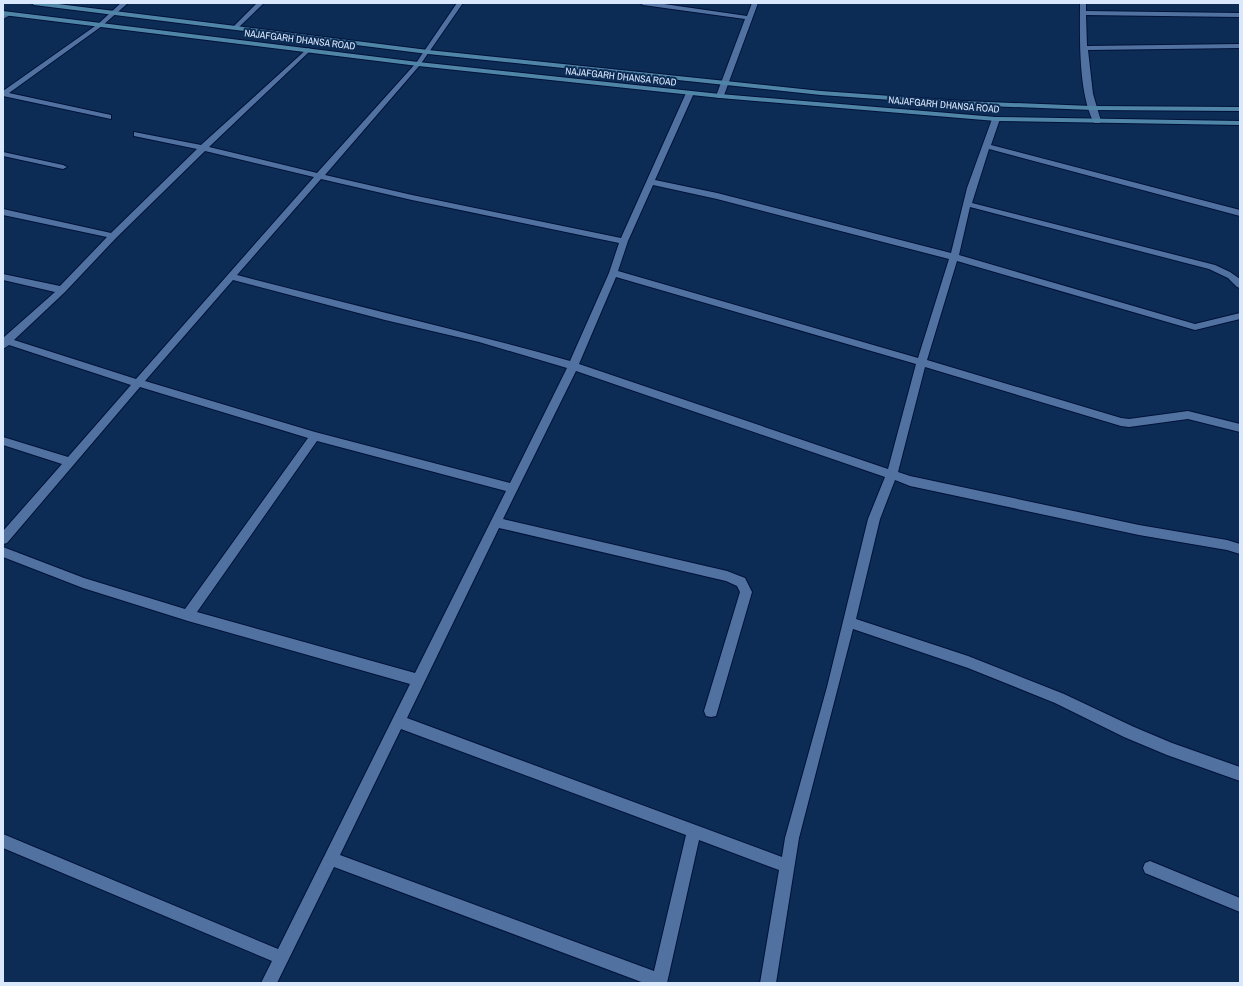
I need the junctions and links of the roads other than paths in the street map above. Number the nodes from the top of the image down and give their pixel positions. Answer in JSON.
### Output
{"nodes":[{"id":1,"x":34,"y":3,"type":"edge"},
{"id":2,"x":125,"y":3,"type":"edge"},
{"id":3,"x":261,"y":3,"type":"edge"},
{"id":4,"x":460,"y":3,"type":"edge"},
{"id":5,"x":643,"y":3,"type":"edge"},
{"id":6,"x":755,"y":3,"type":"edge"},
{"id":7,"x":1083,"y":3,"type":"edge"},
{"id":8,"x":115,"y":12,"type":"junction"},
{"id":9,"x":1083,"y":13,"type":"junction"},
{"id":10,"x":5,"y":15,"type":"edge"},
{"id":11,"x":1240,"y":15,"type":"edge"},
{"id":12,"x":749,"y":18,"type":"junction"},
{"id":13,"x":100,"y":25,"type":"junction"},
{"id":14,"x":236,"y":27,"type":"junction"},
{"id":15,"x":1240,"y":46,"type":"edge"},
{"id":16,"x":1084,"y":48,"type":"junction"},
{"id":17,"x":308,"y":50,"type":"junction"},
{"id":18,"x":428,"y":52,"type":"junction"},
{"id":19,"x":418,"y":64,"type":"junction"},
{"id":20,"x":724,"y":83,"type":"junction"},
{"id":21,"x":690,"y":93,"type":"junction"},
{"id":22,"x":3,"y":94,"type":"edge"},
{"id":23,"x":720,"y":96,"type":"junction"},
{"id":24,"x":1092,"y":108,"type":"junction"},
{"id":25,"x":1240,"y":109,"type":"edge"},
{"id":26,"x":108,"y":117,"type":"dead end"},
{"id":27,"x":996,"y":119,"type":"junction"},
{"id":28,"x":1097,"y":121,"type":"junction"},
{"id":29,"x":1240,"y":124,"type":"edge"},
{"id":30,"x":137,"y":134,"type":"dead end"},
{"id":31,"x":987,"y":146,"type":"junction"},
{"id":32,"x":204,"y":147,"type":"junction"},
{"id":33,"x":3,"y":154,"type":"edge"},
{"id":34,"x":63,"y":167,"type":"dead end"},
{"id":35,"x":320,"y":176,"type":"junction"},
{"id":36,"x":651,"y":182,"type":"junction"},
{"id":37,"x":967,"y":204,"type":"junction"},
{"id":38,"x":3,"y":212,"type":"edge"},
{"id":39,"x":1240,"y":213,"type":"edge"},
{"id":40,"x":113,"y":236,"type":"junction"},
{"id":41,"x":624,"y":242,"type":"junction"},
{"id":42,"x":954,"y":257,"type":"junction"},
{"id":43,"x":613,"y":273,"type":"junction"},
{"id":44,"x":231,"y":276,"type":"junction"},
{"id":45,"x":3,"y":277,"type":"edge"},
{"id":46,"x":1240,"y":285,"type":"edge"},
{"id":47,"x":62,"y":290,"type":"junction"},
{"id":48,"x":1240,"y":316,"type":"edge"},
{"id":49,"x":5,"y":343,"type":"edge"},
{"id":50,"x":921,"y":362,"type":"junction"},
{"id":51,"x":573,"y":366,"type":"junction"},
{"id":52,"x":138,"y":383,"type":"junction"},
{"id":53,"x":1240,"y":428,"type":"edge"},
{"id":54,"x":315,"y":436,"type":"junction"},
{"id":55,"x":3,"y":441,"type":"edge"},
{"id":56,"x":70,"y":462,"type":"junction"},
{"id":57,"x":892,"y":474,"type":"junction"},
{"id":58,"x":512,"y":488,"type":"junction"},
{"id":59,"x":496,"y":522,"type":"junction"},
{"id":60,"x":3,"y":539,"type":"edge"},
{"id":61,"x":1240,"y":549,"type":"edge"},
{"id":62,"x":3,"y":552,"type":"edge"},
{"id":63,"x":188,"y":615,"type":"junction"},
{"id":64,"x":849,"y":622,"type":"junction"},
{"id":65,"x":418,"y":680,"type":"junction"},
{"id":66,"x":711,"y":711,"type":"dead end"},
{"id":67,"x":398,"y":721,"type":"junction"},
{"id":68,"x":1240,"y":774,"type":"edge"},
{"id":69,"x":694,"y":831,"type":"junction"},
{"id":70,"x":3,"y":841,"type":"edge"},
{"id":71,"x":331,"y":859,"type":"junction"},
{"id":72,"x":787,"y":866,"type":"junction"},
{"id":73,"x":1150,"y":868,"type":"dead end"},
{"id":74,"x":1240,"y":905,"type":"edge"},
{"id":75,"x":282,"y":958,"type":"junction"},
{"id":76,"x":659,"y":982,"type":"edge"},
{"id":77,"x":269,"y":983,"type":"edge"},
{"id":78,"x":768,"y":983,"type":"edge"}],
"edges":[{"from":1,"to":8,"type":"main road","name":"NAJAFGARH DHANSA ROAD"},
{"from":2,"to":8,"type":"street"},
{"from":3,"to":14,"type":"street"},
{"from":4,"to":18,"type":"street"},
{"from":5,"to":12,"type":"street"},
{"from":6,"to":12,"type":"street"},
{"from":7,"to":9,"type":"street"},
{"from":8,"to":13,"type":"street"},
{"from":8,"to":14,"type":"main road","name":"NAJAFGARH DHANSA ROAD"},
{"from":9,"to":11,"type":"street"},
{"from":9,"to":16,"type":"street"},
{"from":10,"to":13,"type":"main road","name":"NAJAFGARH DHANSA ROAD"},
{"from":12,"to":20,"type":"street"},
{"from":13,"to":17,"type":"main road","name":"NAJAFGARH DHANSA ROAD"},
{"from":13,"to":22,"type":"street"},
{"from":14,"to":18,"type":"main road","name":"NAJAFGARH DHANSA ROAD"},
{"from":15,"to":16,"type":"street"},
{"from":16,"to":24,"type":"street"},
{"from":17,"to":19,"type":"main road","name":"NAJAFGARH DHANSA ROAD"},
{"from":17,"to":32,"type":"street"},
{"from":18,"to":19,"type":"street"},
{"from":18,"to":20,"type":"main road","name":"NAJAFGARH DHANSA ROAD"},
{"from":19,"to":21,"type":"main road","name":"NAJAFGARH DHANSA ROAD"},
{"from":19,"to":35,"type":"street"},
{"from":20,"to":23,"type":"street"},
{"from":20,"to":24,"type":"main road","name":"NAJAFGARH DHANSA ROAD"},
{"from":21,"to":23,"type":"main road","name":"NAJAFGARH DHANSA ROAD"},
{"from":21,"to":36,"type":"street"},
{"from":22,"to":26,"type":"street"},
{"from":23,"to":27,"type":"main road","name":"NAJAFGARH DHANSA ROAD"},
{"from":24,"to":25,"type":"main road","name":"NAJAFGARH DHANSA ROAD"},
{"from":24,"to":28,"type":"street"},
{"from":27,"to":28,"type":"main road","name":"NAJAFGARH DHANSA ROAD"},
{"from":27,"to":31,"type":"street"},
{"from":28,"to":29,"type":"main road","name":"NAJAFGARH DHANSA ROAD"},
{"from":30,"to":32,"type":"street"},
{"from":31,"to":37,"type":"street"},
{"from":31,"to":39,"type":"street"},
{"from":32,"to":35,"type":"street"},
{"from":32,"to":40,"type":"street"},
{"from":33,"to":34,"type":"street"},
{"from":35,"to":41,"type":"street"},
{"from":35,"to":44,"type":"street"},
{"from":36,"to":41,"type":"street"},
{"from":36,"to":42,"type":"street"},
{"from":37,"to":42,"type":"street"},
{"from":37,"to":46,"type":"street"},
{"from":38,"to":40,"type":"street"},
{"from":40,"to":47,"type":"street"},
{"from":41,"to":43,"type":"street"},
{"from":42,"to":48,"type":"street"},
{"from":42,"to":50,"type":"street"},
{"from":43,"to":50,"type":"street"},
{"from":43,"to":51,"type":"street"},
{"from":44,"to":51,"type":"street"},
{"from":44,"to":52,"type":"street"},
{"from":45,"to":47,"type":"street"},
{"from":47,"to":49,"type":"street"},
{"from":49,"to":52,"type":"street"},
{"from":50,"to":53,"type":"street"},
{"from":50,"to":57,"type":"street"},
{"from":51,"to":57,"type":"street"},
{"from":51,"to":58,"type":"street"},
{"from":52,"to":54,"type":"street"},
{"from":52,"to":56,"type":"street"},
{"from":54,"to":58,"type":"street"},
{"from":54,"to":63,"type":"street"},
{"from":55,"to":56,"type":"street"},
{"from":56,"to":60,"type":"street"},
{"from":57,"to":61,"type":"street"},
{"from":57,"to":64,"type":"street"},
{"from":58,"to":59,"type":"street"},
{"from":59,"to":65,"type":"street"},
{"from":59,"to":66,"type":"street"},
{"from":62,"to":63,"type":"street"},
{"from":63,"to":65,"type":"street"},
{"from":64,"to":68,"type":"street"},
{"from":64,"to":72,"type":"street"},
{"from":65,"to":67,"type":"street"},
{"from":67,"to":69,"type":"street"},
{"from":67,"to":71,"type":"street"},
{"from":69,"to":72,"type":"street"},
{"from":69,"to":76,"type":"street"},
{"from":70,"to":75,"type":"street"},
{"from":71,"to":75,"type":"street"},
{"from":71,"to":76,"type":"street"},
{"from":72,"to":78,"type":"street"},
{"from":73,"to":74,"type":"street"},
{"from":75,"to":77,"type":"street"}]}
